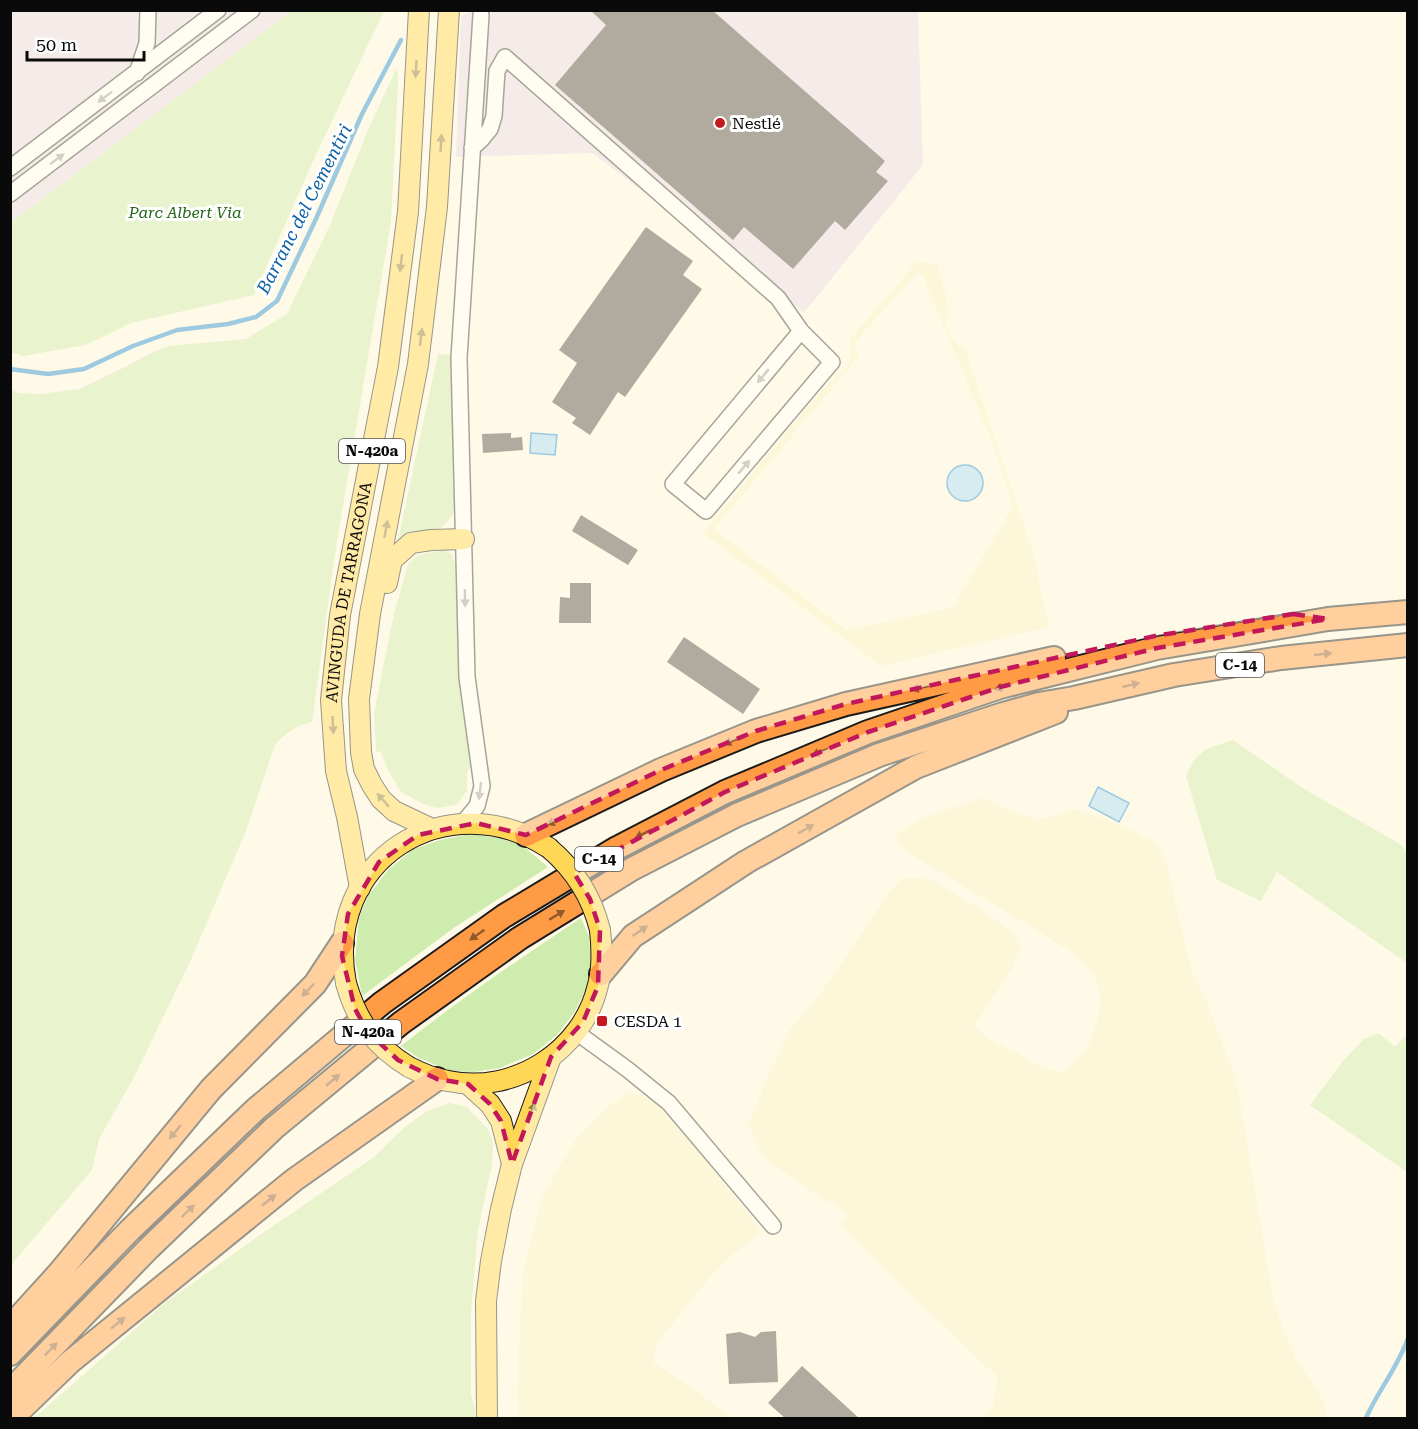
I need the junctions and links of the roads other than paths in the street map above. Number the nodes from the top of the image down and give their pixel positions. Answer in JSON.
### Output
{"nodes":[{"id":1,"x":148,"y":10,"type":"edge"},
{"id":2,"x":252,"y":10,"type":"edge"},
{"id":3,"x":419,"y":10,"type":"edge"},
{"id":4,"x":449,"y":10,"type":"edge"},
{"id":5,"x":218,"y":11,"type":"edge"},
{"id":6,"x":481,"y":15,"type":"dead end"},
{"id":7,"x":137,"y":73,"type":"junction"},
{"id":8,"x":472,"y":148,"type":"junction"},
{"id":9,"x":10,"y":168,"type":"edge"},
{"id":10,"x":10,"y":194,"type":"edge"},
{"id":11,"x":801,"y":331,"type":"junction"},
{"id":12,"x":464,"y":539,"type":"junction"},
{"id":13,"x":1407,"y":612,"type":"edge"},
{"id":14,"x":1328,"y":618,"type":"junction"},
{"id":15,"x":1407,"y":645,"type":"edge"},
{"id":16,"x":1074,"y":698,"type":"junction"},
{"id":17,"x":359,"y":699,"type":"junction"},
{"id":18,"x":463,"y":823,"type":"junction"},
{"id":19,"x":432,"y":829,"type":"junction"},
{"id":20,"x":526,"y":835,"type":"junction"},
{"id":21,"x":360,"y":888,"type":"junction"},
{"id":22,"x":342,"y":943,"type":"junction"},
{"id":23,"x":601,"y":974,"type":"junction"},
{"id":24,"x":576,"y":1032,"type":"junction"},
{"id":25,"x":551,"y":1057,"type":"junction"},
{"id":26,"x":437,"y":1079,"type":"junction"},
{"id":27,"x":468,"y":1084,"type":"junction"},
{"id":28,"x":513,"y":1164,"type":"junction"},
{"id":29,"x":773,"y":1226,"type":"dead end"},
{"id":30,"x":10,"y":1328,"type":"edge"},
{"id":31,"x":10,"y":1354,"type":"edge"},
{"id":32,"x":10,"y":1391,"type":"edge"},
{"id":33,"x":12,"y":1419,"type":"edge"},
{"id":34,"x":487,"y":1419,"type":"edge"}],
"edges":[{"from":1,"to":7,"type":"street"},
{"from":10,"to":2,"type":"street","one_way":true},
{"from":3,"to":21,"type":"main road","name":"AVINGUDA DE TARRAGONA","number":"N-420a","one_way":true},
{"from":17,"to":4,"type":"main road","name":"AVINGUDA DE TARRAGONA","number":"N-420a","one_way":true},
{"from":5,"to":7,"type":"street"},
{"from":6,"to":8,"type":"street"},
{"from":7,"to":9,"type":"street","one_way":true},
{"from":8,"to":11,"type":"street"},
{"from":8,"to":12,"type":"street"},
{"from":11,"to":11,"type":"street","one_way":true},
{"from":12,"to":17,"type":"main road"},
{"from":12,"to":18,"type":"street","one_way":true},
{"from":13,"to":14,"type":"highway","number":"C-14"},
{"from":14,"to":20,"type":"highway","one_way":true},
{"from":14,"to":31,"type":"highway","number":"C-14","one_way":true},
{"from":16,"to":15,"type":"highway","number":"C-14","one_way":true},
{"from":23,"to":16,"type":"highway","one_way":true},
{"from":32,"to":16,"type":"highway","number":"C-14","one_way":true},
{"from":19,"to":17,"type":"main road","name":"AVINGUDA DE TARRAGONA","number":"N-420a","one_way":true},
{"from":18,"to":19,"type":"main road","number":"N-420a"},
{"from":18,"to":20,"type":"main road","number":"N-420a"},
{"from":19,"to":21,"type":"main road","number":"N-420a"},
{"from":20,"to":23,"type":"main road","number":"N-420a","bridge":true},
{"from":21,"to":22,"type":"main road","number":"N-420a"},
{"from":22,"to":26,"type":"main road","number":"N-420a","bridge":true},
{"from":22,"to":30,"type":"highway","one_way":true},
{"from":23,"to":24,"type":"main road","number":"N-420a"},
{"from":24,"to":25,"type":"main road","number":"N-420a"},
{"from":24,"to":29,"type":"street"},
{"from":25,"to":27,"type":"main road","number":"N-420a"},
{"from":28,"to":25,"type":"main road","number":"N-420a","one_way":true},
{"from":26,"to":27,"type":"main road","number":"N-420a"},
{"from":33,"to":26,"type":"highway","one_way":true},
{"from":27,"to":28,"type":"main road"},
{"from":28,"to":34,"type":"main road","number":"N-420a"}]}
